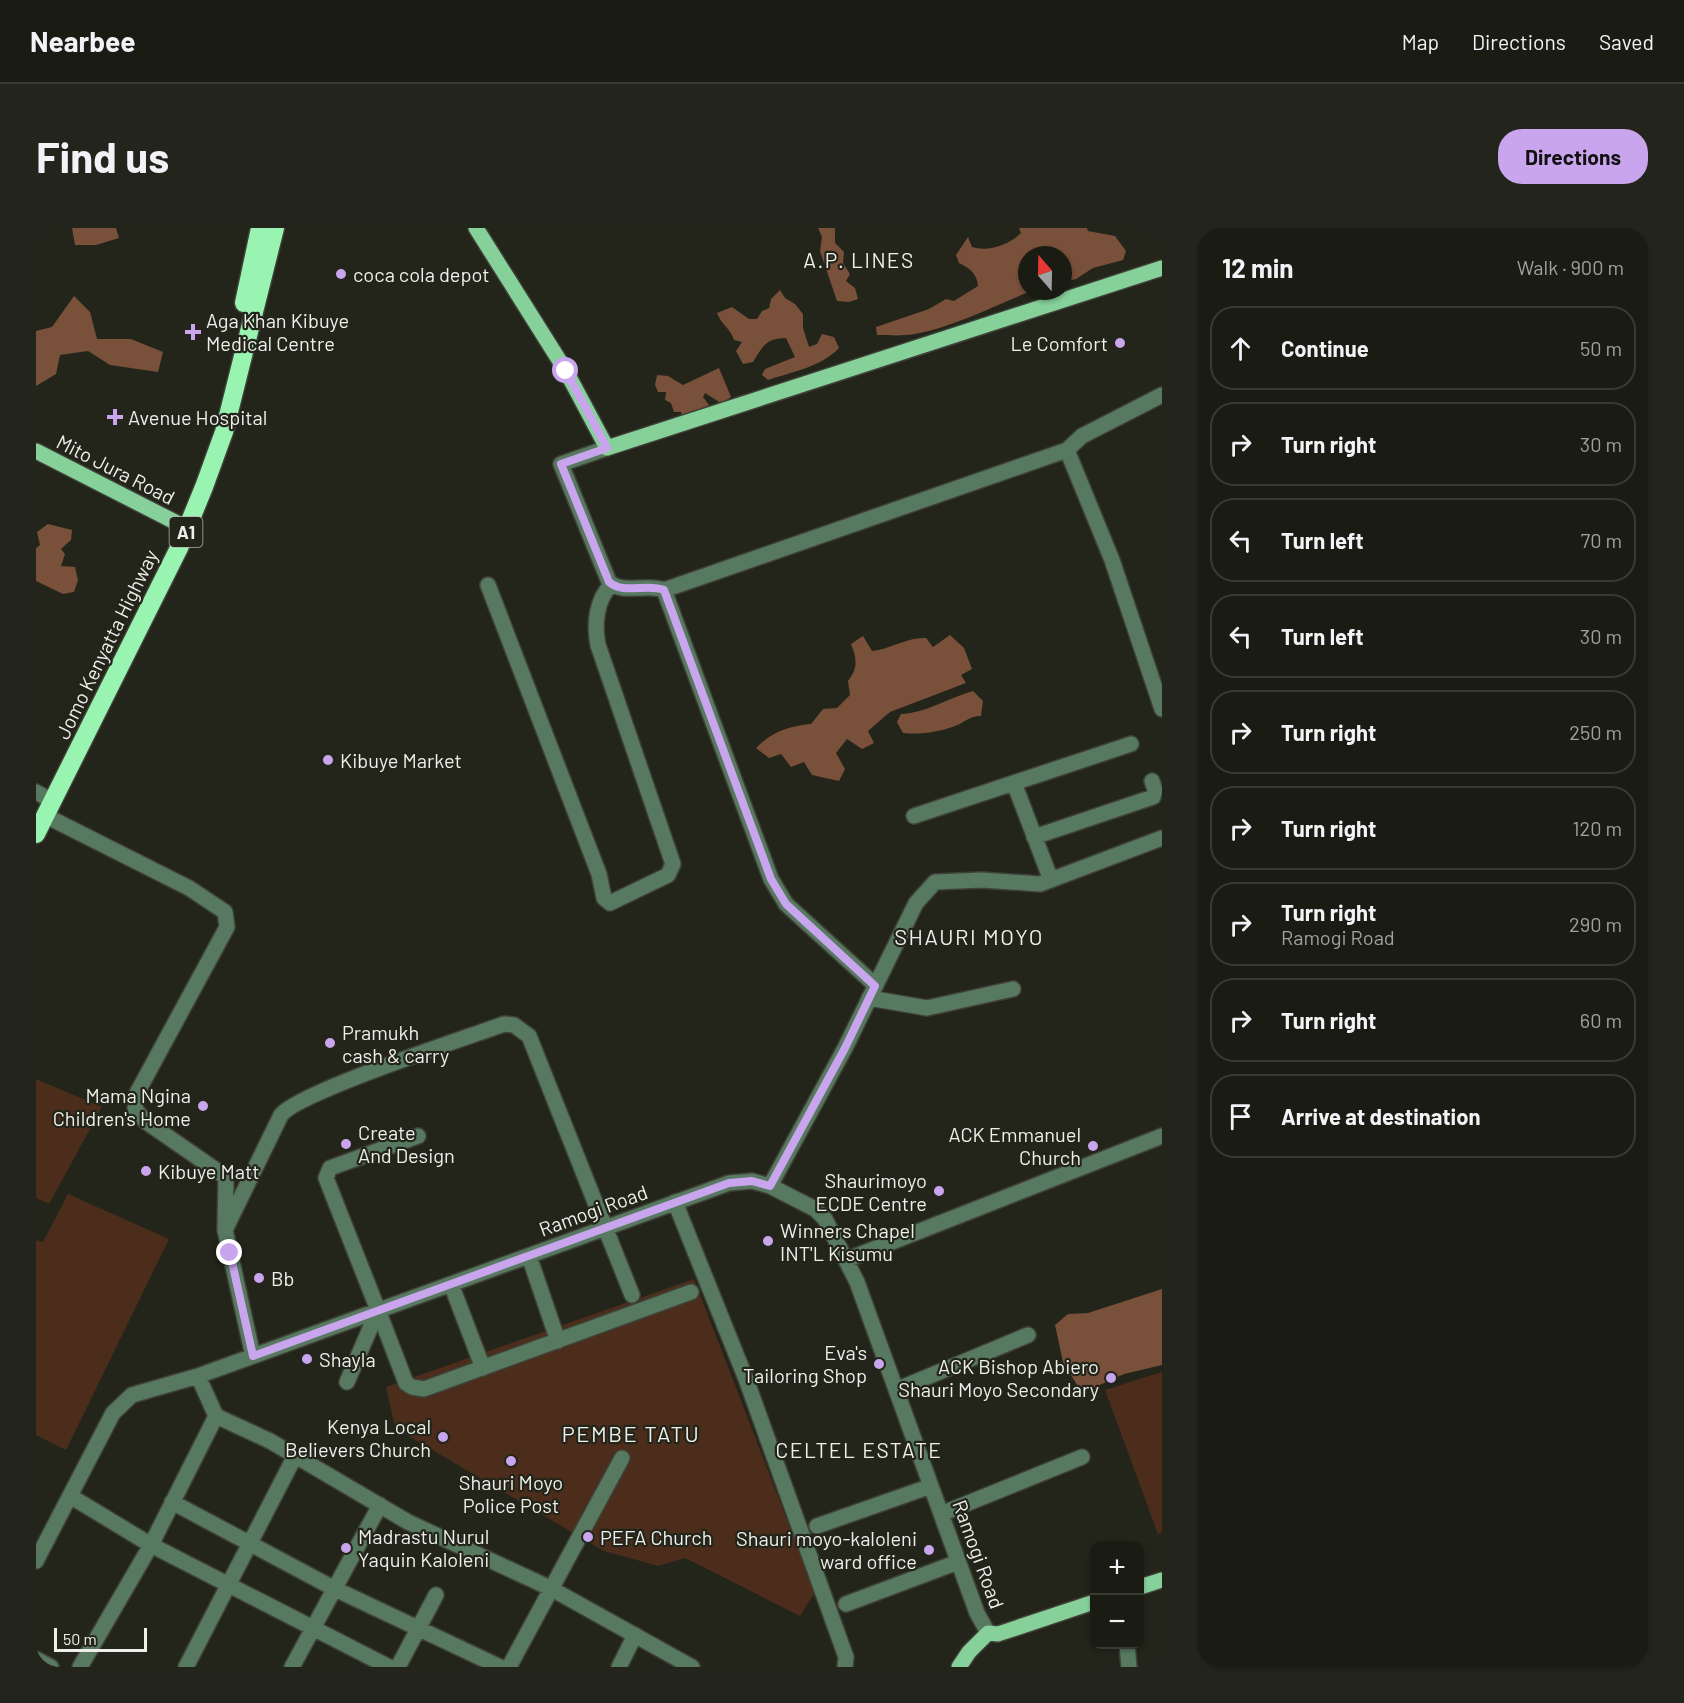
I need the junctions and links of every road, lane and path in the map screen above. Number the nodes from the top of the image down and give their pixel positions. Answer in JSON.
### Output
{"nodes":[{"id":1,"x":260,"y":228,"type":"edge"},
{"id":2,"x":275,"y":228,"type":"edge"},
{"id":3,"x":476,"y":228,"type":"edge"},
{"id":4,"x":1162,"y":268,"type":"edge"},
{"id":5,"x":1162,"y":395,"type":"edge"},
{"id":6,"x":607,"y":448,"type":"junction"},
{"id":7,"x":1067,"y":450,"type":"junction"},
{"id":8,"x":36,"y":452,"type":"edge"},
{"id":9,"x":177,"y":523,"type":"junction"},
{"id":10,"x":488,"y":585,"type":"dead end"},
{"id":11,"x":611,"y":585,"type":"junction"},
{"id":12,"x":664,"y":590,"type":"junction"},
{"id":13,"x":1162,"y":709,"type":"edge"},
{"id":14,"x":1131,"y":744,"type":"dead end"},
{"id":15,"x":1152,"y":781,"type":"dead end"},
{"id":16,"x":1014,"y":783,"type":"junction"},
{"id":17,"x":42,"y":802,"type":"edge"},
{"id":18,"x":914,"y":816,"type":"dead end"},
{"id":19,"x":36,"y":834,"type":"edge"},
{"id":20,"x":1034,"y":837,"type":"junction"},
{"id":21,"x":1162,"y":838,"type":"edge"},
{"id":22,"x":1051,"y":880,"type":"junction"},
{"id":23,"x":1013,"y":989,"type":"dead end"},
{"id":24,"x":872,"y":992,"type":"junction"},
{"id":25,"x":418,"y":1136,"type":"dead end"},
{"id":26,"x":1162,"y":1136,"type":"edge"},
{"id":27,"x":770,"y":1186,"type":"junction"},
{"id":28,"x":675,"y":1202,"type":"junction"},
{"id":29,"x":605,"y":1228,"type":"junction"},
{"id":30,"x":225,"y":1230,"type":"junction"},
{"id":31,"x":529,"y":1256,"type":"junction"},
{"id":32,"x":846,"y":1260,"type":"junction"},
{"id":33,"x":451,"y":1284,"type":"junction"},
{"id":34,"x":691,"y":1292,"type":"dead end"},
{"id":35,"x":632,"y":1296,"type":"dead end"},
{"id":36,"x":378,"y":1310,"type":"junction"},
{"id":37,"x":1028,"y":1335,"type":"dead end"},
{"id":38,"x":558,"y":1341,"type":"junction"},
{"id":39,"x":253,"y":1356,"type":"junction"},
{"id":40,"x":483,"y":1368,"type":"junction"},
{"id":41,"x":198,"y":1376,"type":"junction"},
{"id":42,"x":347,"y":1382,"type":"dead end"},
{"id":43,"x":896,"y":1390,"type":"junction"},
{"id":44,"x":216,"y":1416,"type":"junction"},
{"id":45,"x":295,"y":1456,"type":"junction"},
{"id":46,"x":1082,"y":1457,"type":"dead end"},
{"id":47,"x":622,"y":1458,"type":"dead end"},
{"id":48,"x":931,"y":1486,"type":"junction"},
{"id":49,"x":70,"y":1496,"type":"junction"},
{"id":50,"x":172,"y":1502,"type":"junction"},
{"id":51,"x":380,"y":1505,"type":"junction"},
{"id":52,"x":941,"y":1514,"type":"junction"},
{"id":53,"x":818,"y":1526,"type":"dead end"},
{"id":54,"x":251,"y":1543,"type":"junction"},
{"id":55,"x":151,"y":1545,"type":"junction"},
{"id":56,"x":36,"y":1561,"type":"edge"},
{"id":57,"x":958,"y":1562,"type":"junction"},
{"id":58,"x":1162,"y":1580,"type":"edge"},
{"id":59,"x":230,"y":1585,"type":"junction"},
{"id":60,"x":1144,"y":1586,"type":"edge"},
{"id":61,"x":550,"y":1588,"type":"junction"},
{"id":62,"x":335,"y":1589,"type":"junction"},
{"id":63,"x":436,"y":1595,"type":"dead end"},
{"id":64,"x":846,"y":1604,"type":"dead end"},
{"id":65,"x":1090,"y":1604,"type":"edge"},
{"id":66,"x":315,"y":1628,"type":"junction"},
{"id":67,"x":418,"y":1629,"type":"junction"},
{"id":68,"x":988,"y":1633,"type":"junction"},
{"id":69,"x":635,"y":1635,"type":"junction"},
{"id":70,"x":1127,"y":1649,"type":"edge"},
{"id":71,"x":36,"y":1659,"type":"edge"},
{"id":72,"x":51,"y":1667,"type":"edge"},
{"id":73,"x":80,"y":1667,"type":"edge"},
{"id":74,"x":186,"y":1667,"type":"edge"},
{"id":75,"x":292,"y":1667,"type":"edge"},
{"id":76,"x":389,"y":1667,"type":"edge"},
{"id":77,"x":398,"y":1667,"type":"edge"},
{"id":78,"x":500,"y":1667,"type":"edge"},
{"id":79,"x":509,"y":1667,"type":"edge"},
{"id":80,"x":619,"y":1667,"type":"edge"},
{"id":81,"x":692,"y":1667,"type":"edge"},
{"id":82,"x":845,"y":1667,"type":"edge"},
{"id":83,"x":959,"y":1667,"type":"edge"},
{"id":84,"x":1129,"y":1667,"type":"edge"}],
"edges":[{"from":1,"to":9,"type":"highway","name":"Jomo Kenyatta Highway","number":"A1"},
{"from":2,"to":17,"type":"highway","name":"Jomo Kenyatta Highway","number":"A1"},
{"from":3,"to":6,"type":"main road"},
{"from":4,"to":6,"type":"main road"},
{"from":5,"to":7,"type":"street"},
{"from":6,"to":11,"type":"street"},
{"from":7,"to":12,"type":"street"},
{"from":7,"to":13,"type":"street"},
{"from":8,"to":9,"type":"main road","name":"Mito Jura Road"},
{"from":9,"to":17,"type":"highway","name":"Jomo Kenyatta Highway","number":"A1"},
{"from":10,"to":11,"type":"street"},
{"from":11,"to":12,"type":"street"},
{"from":12,"to":24,"type":"street"},
{"from":14,"to":16,"type":"street"},
{"from":15,"to":20,"type":"street"},
{"from":16,"to":18,"type":"street"},
{"from":16,"to":20,"type":"street"},
{"from":17,"to":19,"type":"highway","name":"Jomo Kenyatta Highway","number":"A1"},
{"from":17,"to":30,"type":"street"},
{"from":20,"to":22,"type":"street"},
{"from":21,"to":22,"type":"street"},
{"from":22,"to":24,"type":"street"},
{"from":23,"to":24,"type":"street"},
{"from":24,"to":27,"type":"street"},
{"from":25,"to":36,"type":"street"},
{"from":26,"to":32,"type":"street"},
{"from":27,"to":28,"type":"street","name":"Ramogi Road"},
{"from":27,"to":32,"type":"street","name":"Ramogi Road"},
{"from":28,"to":29,"type":"street","name":"Ramogi Road"},
{"from":28,"to":82,"type":"street"},
{"from":29,"to":30,"type":"street"},
{"from":29,"to":31,"type":"street","name":"Ramogi Road"},
{"from":29,"to":35,"type":"street"},
{"from":30,"to":39,"type":"street"},
{"from":31,"to":33,"type":"street","name":"Ramogi Road"},
{"from":31,"to":38,"type":"street"},
{"from":32,"to":43,"type":"street","name":"Ramogi Road"},
{"from":33,"to":36,"type":"street","name":"Ramogi Road"},
{"from":33,"to":40,"type":"street"},
{"from":34,"to":38,"type":"street"},
{"from":36,"to":39,"type":"street","name":"Ramogi Road"},
{"from":36,"to":40,"type":"street"},
{"from":36,"to":42,"type":"street"},
{"from":37,"to":43,"type":"street"},
{"from":38,"to":40,"type":"street"},
{"from":39,"to":41,"type":"street","name":"Ramogi Road"},
{"from":41,"to":44,"type":"street"},
{"from":41,"to":49,"type":"street","name":"Ramogi Road"},
{"from":43,"to":48,"type":"street","name":"Ramogi Road"},
{"from":44,"to":45,"type":"street"},
{"from":44,"to":50,"type":"street"},
{"from":45,"to":51,"type":"street"},
{"from":45,"to":54,"type":"street"},
{"from":46,"to":52,"type":"street"},
{"from":47,"to":61,"type":"street"},
{"from":48,"to":52,"type":"street","name":"Ramogi Road"},
{"from":48,"to":53,"type":"street"},
{"from":49,"to":55,"type":"street"},
{"from":49,"to":56,"type":"street","name":"Ramogi Road"},
{"from":50,"to":54,"type":"street"},
{"from":50,"to":55,"type":"street"},
{"from":51,"to":61,"type":"street"},
{"from":51,"to":62,"type":"street"},
{"from":52,"to":57,"type":"street","name":"Ramogi Road"},
{"from":54,"to":59,"type":"street"},
{"from":54,"to":62,"type":"street"},
{"from":55,"to":59,"type":"street"},
{"from":55,"to":73,"type":"street"},
{"from":57,"to":64,"type":"street"},
{"from":57,"to":68,"type":"street","name":"Ramogi Road"},
{"from":58,"to":60,"type":"main road"},
{"from":59,"to":66,"type":"street"},
{"from":59,"to":74,"type":"street"},
{"from":61,"to":69,"type":"street"},
{"from":61,"to":79,"type":"street"},
{"from":62,"to":66,"type":"street"},
{"from":62,"to":67,"type":"street"},
{"from":63,"to":67,"type":"street"},
{"from":65,"to":68,"type":"main road","name":"Ramogi Road"},
{"from":66,"to":75,"type":"street"},
{"from":66,"to":76,"type":"street"},
{"from":67,"to":77,"type":"street"},
{"from":67,"to":78,"type":"street"},
{"from":68,"to":83,"type":"main road","name":"Ramogi Road"},
{"from":69,"to":80,"type":"street"},
{"from":69,"to":81,"type":"street"},
{"from":70,"to":84,"type":"street"},
{"from":71,"to":72,"type":"street"}]}
